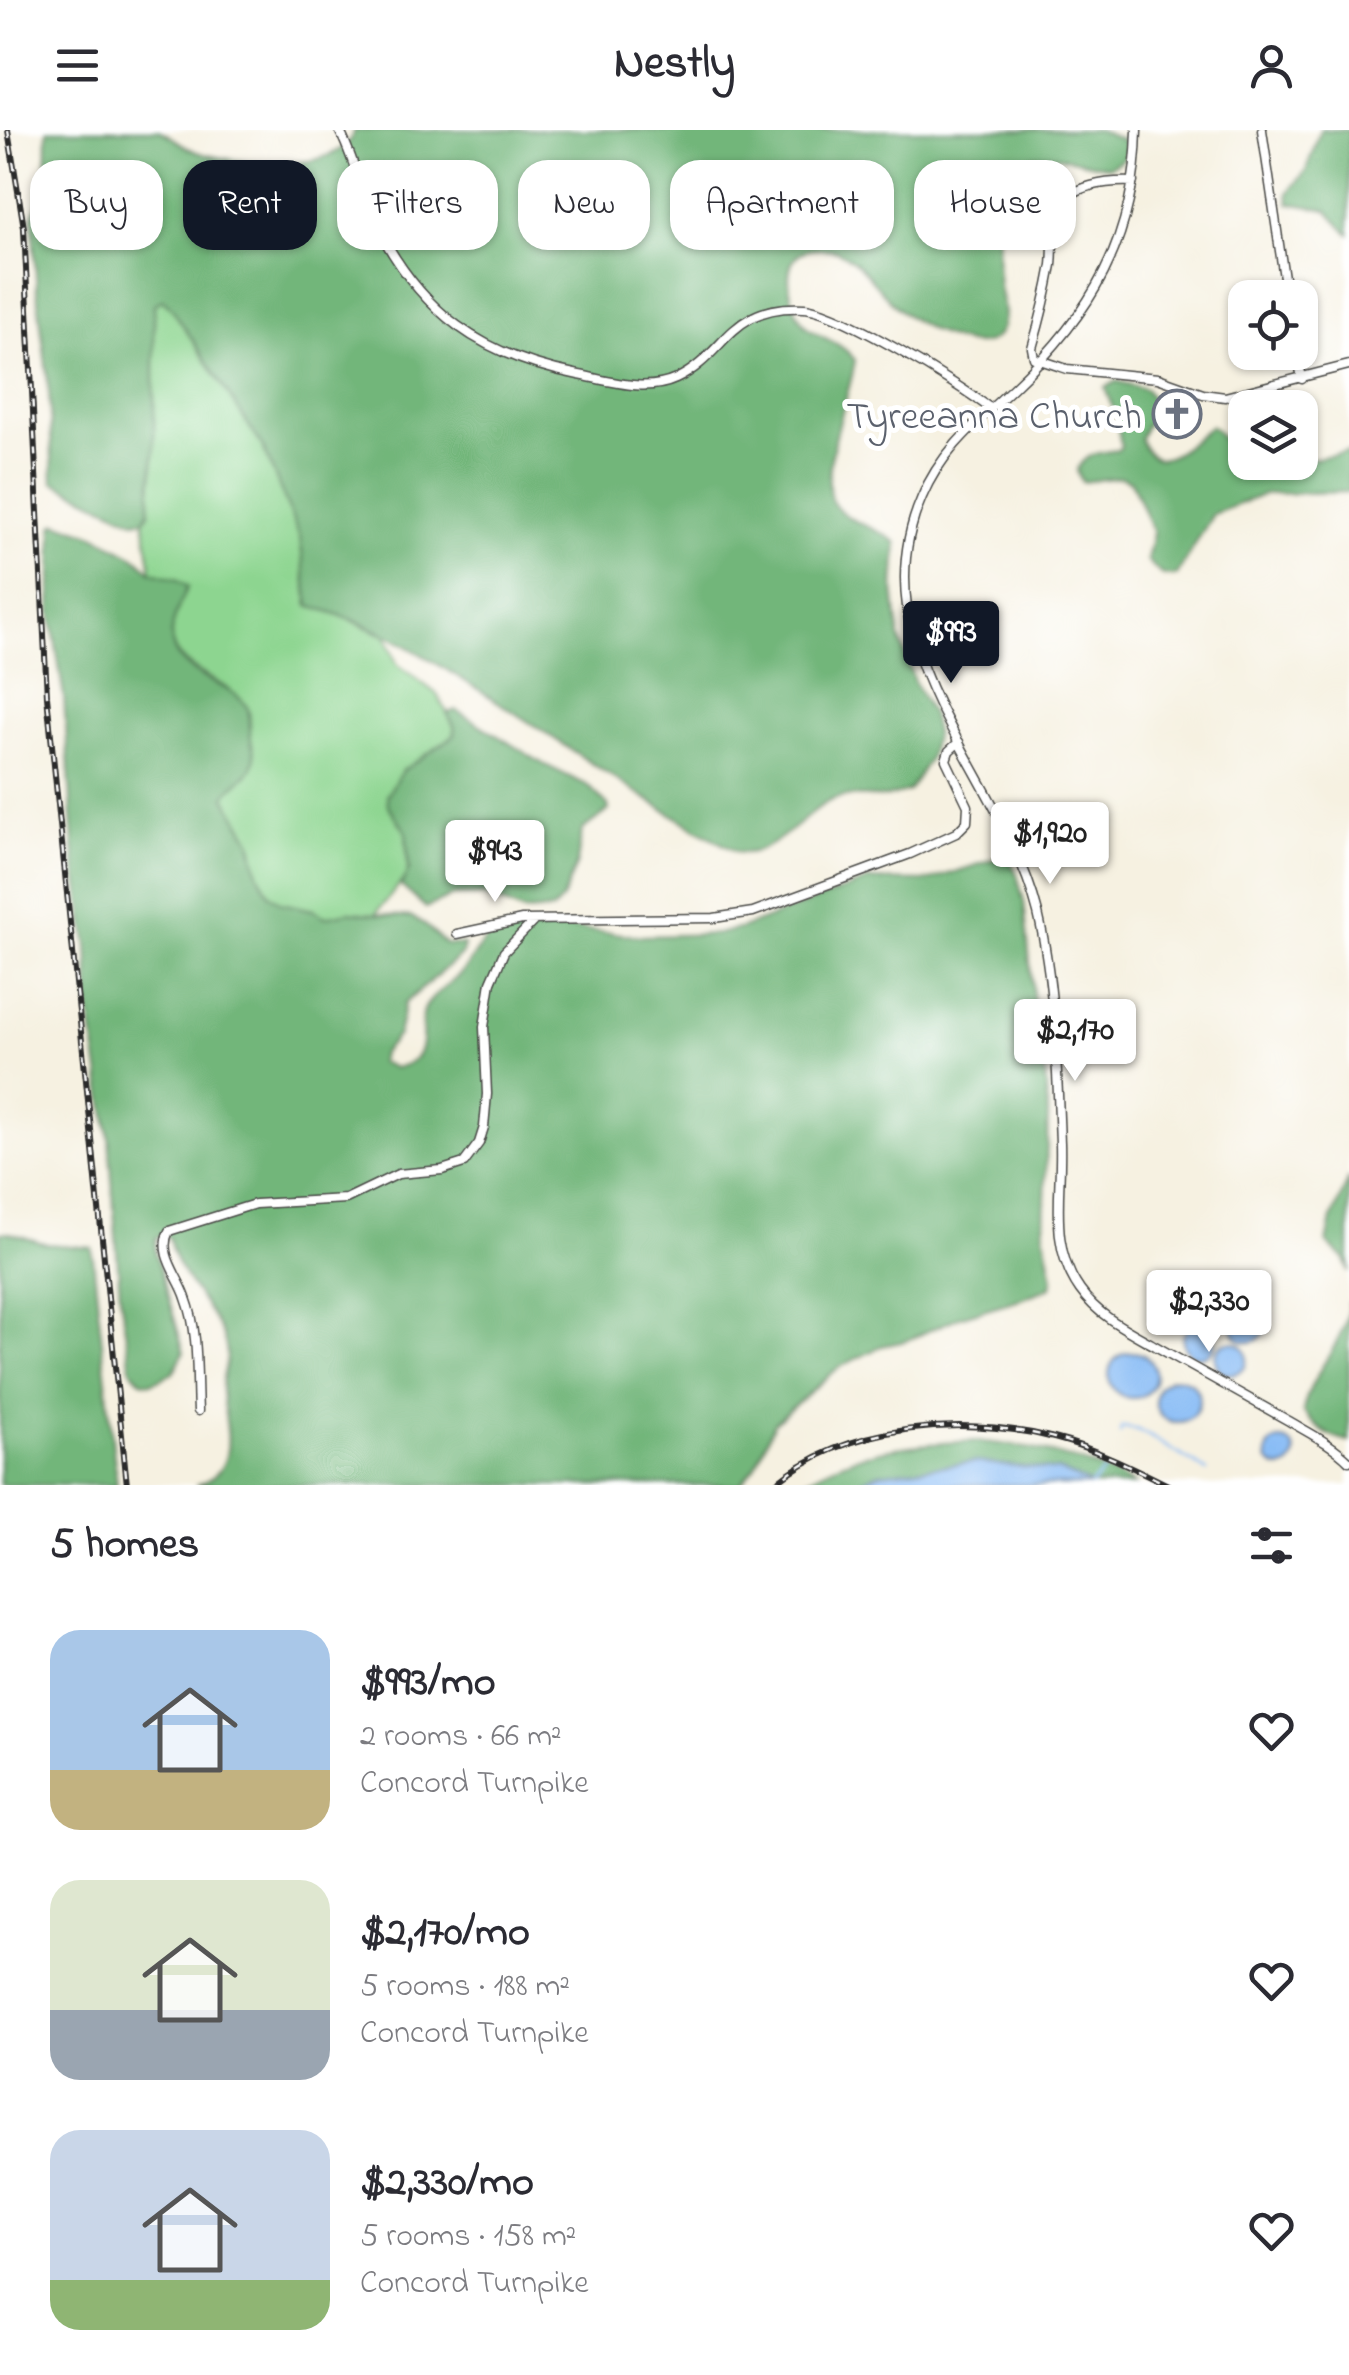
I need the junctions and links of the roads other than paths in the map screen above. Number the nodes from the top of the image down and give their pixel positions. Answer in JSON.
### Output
{"nodes":[{"id":1,"x":339,"y":130,"type":"edge"},
{"id":2,"x":1137,"y":130,"type":"edge"},
{"id":3,"x":1262,"y":130,"type":"edge"},
{"id":4,"x":1133,"y":182,"type":"junction"},
{"id":5,"x":1284,"y":280,"type":"edge"},
{"id":6,"x":1040,"y":363,"type":"junction"},
{"id":7,"x":1349,"y":364,"type":"edge"},
{"id":8,"x":1300,"y":370,"type":"edge"},
{"id":9,"x":1302,"y":379,"type":"junction"},
{"id":10,"x":991,"y":408,"type":"junction"},
{"id":11,"x":959,"y":742,"type":"junction"},
{"id":12,"x":533,"y":922,"type":"junction"},
{"id":13,"x":457,"y":934,"type":"dead end"},
{"id":14,"x":198,"y":1410,"type":"dead end"},
{"id":15,"x":1347,"y":1456,"type":"edge"}],
"edges":[{"from":1,"to":10,"type":"street"},
{"from":2,"to":4,"type":"street"},
{"from":3,"to":5,"type":"street"},
{"from":4,"to":6,"type":"street"},
{"from":4,"to":6,"type":"street"},
{"from":6,"to":9,"type":"street"},
{"from":6,"to":10,"type":"street"},
{"from":7,"to":9,"type":"street"},
{"from":8,"to":9,"type":"street"},
{"from":10,"to":11,"type":"street"},
{"from":11,"to":12,"type":"street"},
{"from":11,"to":15,"type":"street"},
{"from":12,"to":13,"type":"street"},
{"from":12,"to":14,"type":"street"}]}
